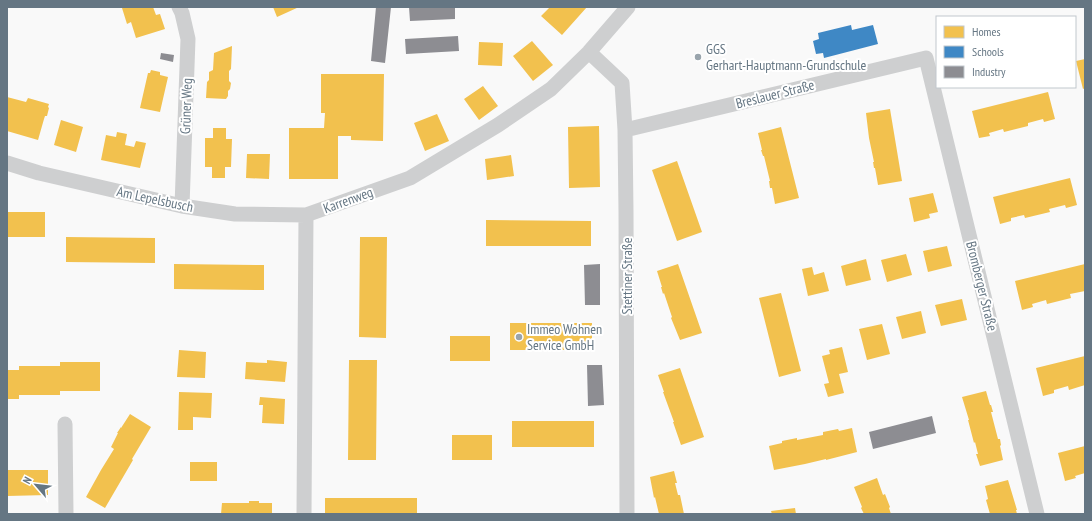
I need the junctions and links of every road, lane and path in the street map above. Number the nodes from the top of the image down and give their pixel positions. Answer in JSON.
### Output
{"nodes":[{"id":1,"x":179,"y":7,"type":"edge"},
{"id":2,"x":628,"y":7,"type":"edge"},
{"id":3,"x":589,"y":52,"type":"junction"},
{"id":4,"x":926,"y":58,"type":"joint"},
{"id":5,"x":625,"y":130,"type":"junction"},
{"id":6,"x":7,"y":163,"type":"edge"},
{"id":7,"x":182,"y":206,"type":"junction"},
{"id":8,"x":306,"y":215,"type":"junction"},
{"id":9,"x":65,"y":424,"type":"dead end"},
{"id":10,"x":66,"y":514,"type":"edge"},
{"id":11,"x":304,"y":514,"type":"edge"},
{"id":12,"x":627,"y":514,"type":"edge"},
{"id":13,"x":1037,"y":514,"type":"edge"}],
"edges":[{"from":1,"to":7,"type":"street","name":"Grüner Weg"},
{"from":2,"to":3,"type":"street","name":"Karrenweg"},
{"from":3,"to":5,"type":"street","name":"Stettiner Straße"},
{"from":3,"to":8,"type":"street","name":"Karrenweg"},
{"from":4,"to":5,"type":"street","name":"Breslauer Straße"},
{"from":4,"to":13,"type":"street","name":"Bromberger Straße"},
{"from":5,"to":12,"type":"street","name":"Stettiner Straße"},
{"from":6,"to":7,"type":"street","name":"Am Lepelsbusch"},
{"from":7,"to":8,"type":"street","name":"Am Lepelsbusch"},
{"from":8,"to":11,"type":"street","name":"Karrenweg"},
{"from":9,"to":10,"type":"street"}]}
